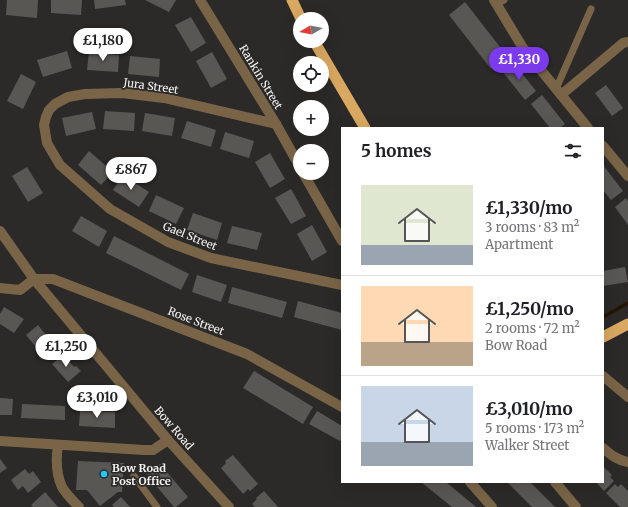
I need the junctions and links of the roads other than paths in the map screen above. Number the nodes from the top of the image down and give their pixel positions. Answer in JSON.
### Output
{"nodes":[{"id":1,"x":200,"y":0,"type":"edge"},
{"id":2,"x":292,"y":0,"type":"edge"},
{"id":3,"x":498,"y":1,"type":"edge"},
{"id":4,"x":591,"y":9,"type":"dead end"},
{"id":5,"x":298,"y":12,"type":"edge"},
{"id":6,"x":628,"y":42,"type":"edge"},
{"id":7,"x":318,"y":48,"type":"edge"},
{"id":8,"x":558,"y":92,"type":"junction"},
{"id":9,"x":276,"y":124,"type":"junction"},
{"id":10,"x":364,"y":127,"type":"edge"},
{"id":11,"x":587,"y":127,"type":"edge"},
{"id":12,"x":45,"y":134,"type":"joint"},
{"id":13,"x":604,"y":147,"type":"edge"},
{"id":14,"x":293,"y":154,"type":"edge"},
{"id":15,"x":628,"y":176,"type":"edge"},
{"id":16,"x":307,"y":180,"type":"edge"},
{"id":17,"x":0,"y":231,"type":"edge"},
{"id":18,"x":341,"y":239,"type":"edge"},
{"id":19,"x":34,"y":279,"type":"junction"},
{"id":20,"x":341,"y":285,"type":"edge"},
{"id":21,"x":0,"y":288,"type":"edge"},
{"id":22,"x":628,"y":324,"type":"edge"},
{"id":23,"x":604,"y":336,"type":"edge"},
{"id":24,"x":604,"y":377,"type":"edge"},
{"id":25,"x":628,"y":397,"type":"edge"},
{"id":26,"x":341,"y":406,"type":"edge"},
{"id":27,"x":168,"y":440,"type":"junction"},
{"id":28,"x":0,"y":441,"type":"edge"},
{"id":29,"x":58,"y":445,"type":"junction"},
{"id":30,"x":604,"y":449,"type":"edge"},
{"id":31,"x":628,"y":462,"type":"edge"},
{"id":32,"x":134,"y":476,"type":"dead end"},
{"id":33,"x":471,"y":483,"type":"edge"},
{"id":34,"x":556,"y":483,"type":"edge"},
{"id":35,"x":79,"y":507,"type":"edge"},
{"id":36,"x":157,"y":507,"type":"edge"},
{"id":37,"x":229,"y":507,"type":"edge"},
{"id":38,"x":492,"y":507,"type":"edge"},
{"id":39,"x":576,"y":507,"type":"edge"}],
"edges":[{"from":1,"to":9,"type":"street","name":"Rankin Street"},
{"from":2,"to":5,"type":"highway"},
{"from":3,"to":8,"type":"street"},
{"from":4,"to":8,"type":"lane"},
{"from":6,"to":8,"type":"street"},
{"from":7,"to":10,"type":"highway"},
{"from":8,"to":11,"type":"street"},
{"from":9,"to":12,"type":"street","name":"Jura Street"},
{"from":9,"to":14,"type":"street","name":"Rankin Street"},
{"from":12,"to":20,"type":"street","name":"Gael Street"},
{"from":13,"to":15,"type":"street"},
{"from":16,"to":18,"type":"street"},
{"from":17,"to":19,"type":"street","name":"Bow Road"},
{"from":19,"to":21,"type":"street"},
{"from":19,"to":26,"type":"street","name":"Rose Street"},
{"from":19,"to":27,"type":"street","name":"Bow Road"},
{"from":22,"to":23,"type":"highway"},
{"from":24,"to":25,"type":"street"},
{"from":27,"to":29,"type":"street"},
{"from":27,"to":37,"type":"street","name":"Bow Road"},
{"from":28,"to":29,"type":"street"},
{"from":29,"to":35,"type":"street"},
{"from":30,"to":31,"type":"street"},
{"from":32,"to":36,"type":"lane"},
{"from":33,"to":38,"type":"street"},
{"from":34,"to":39,"type":"street"}]}
